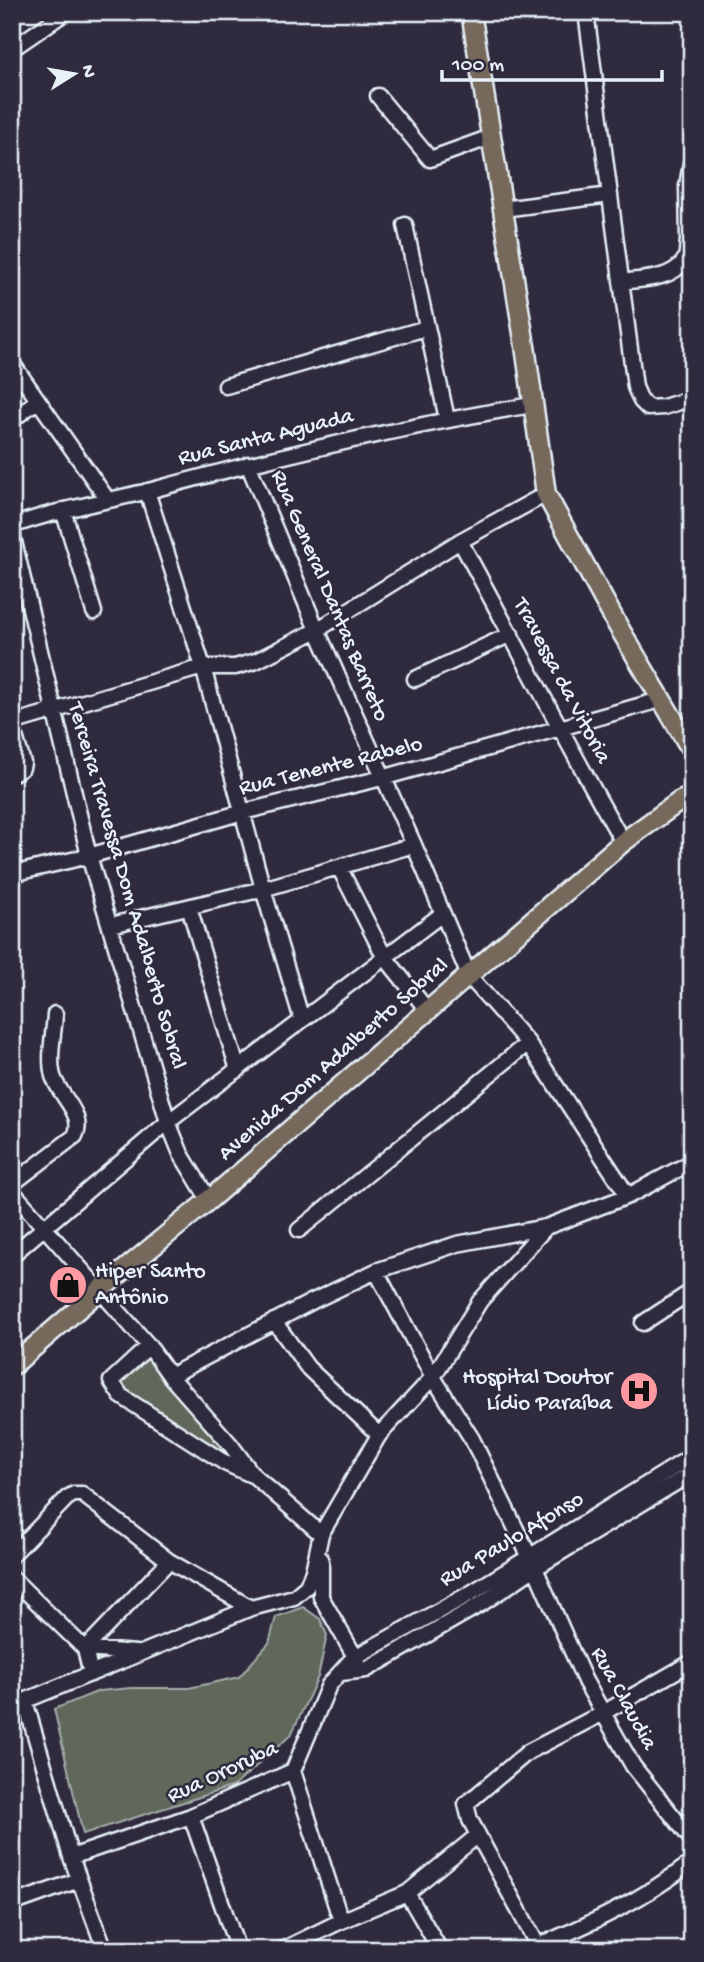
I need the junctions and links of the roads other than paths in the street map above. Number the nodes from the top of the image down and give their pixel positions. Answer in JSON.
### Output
{"nodes":[{"id":1,"x":66,"y":12,"type":"edge"},
{"id":2,"x":471,"y":12,"type":"edge"},
{"id":3,"x":586,"y":12,"type":"edge"},
{"id":4,"x":12,"y":49,"type":"edge"},
{"id":5,"x":379,"y":96,"type":"dead end"},
{"id":6,"x":491,"y":137,"type":"junction"},
{"id":7,"x":692,"y":158,"type":"edge"},
{"id":8,"x":610,"y":195,"type":"junction"},
{"id":9,"x":503,"y":209,"type":"junction"},
{"id":10,"x":405,"y":225,"type":"dead end"},
{"id":11,"x":690,"y":239,"type":"edge"},
{"id":12,"x":621,"y":282,"type":"junction"},
{"id":13,"x":426,"y":328,"type":"junction"},
{"id":14,"x":12,"y":363,"type":"edge"},
{"id":15,"x":226,"y":386,"type":"dead end"},
{"id":16,"x":692,"y":398,"type":"edge"},
{"id":17,"x":38,"y":400,"type":"junction"},
{"id":18,"x":532,"y":405,"type":"junction"},
{"id":19,"x":447,"y":419,"type":"junction"},
{"id":20,"x":12,"y":420,"type":"edge"},
{"id":21,"x":248,"y":464,"type":"junction"},
{"id":22,"x":147,"y":491,"type":"junction"},
{"id":23,"x":546,"y":494,"type":"junction"},
{"id":24,"x":107,"y":499,"type":"junction"},
{"id":25,"x":63,"y":510,"type":"junction"},
{"id":26,"x":12,"y":526,"type":"edge"},
{"id":27,"x":12,"y":533,"type":"edge"},
{"id":28,"x":460,"y":541,"type":"junction"},
{"id":29,"x":94,"y":612,"type":"dead end"},
{"id":30,"x":317,"y":630,"type":"junction"},
{"id":31,"x":511,"y":634,"type":"junction"},
{"id":32,"x":203,"y":667,"type":"junction"},
{"id":33,"x":415,"y":679,"type":"dead end"},
{"id":34,"x":660,"y":700,"type":"junction"},
{"id":35,"x":53,"y":710,"type":"junction"},
{"id":36,"x":12,"y":724,"type":"edge"},
{"id":37,"x":559,"y":730,"type":"junction"},
{"id":38,"x":692,"y":751,"type":"edge"},
{"id":39,"x":12,"y":774,"type":"edge"},
{"id":40,"x":383,"y":778,"type":"junction"},
{"id":41,"x":692,"y":796,"type":"edge"},
{"id":42,"x":243,"y":812,"type":"junction"},
{"id":43,"x":622,"y":842,"type":"junction"},
{"id":44,"x":414,"y":845,"type":"junction"},
{"id":45,"x":89,"y":856,"type":"junction"},
{"id":46,"x":339,"y":867,"type":"junction"},
{"id":47,"x":12,"y":874,"type":"edge"},
{"id":48,"x":262,"y":889,"type":"junction"},
{"id":49,"x":189,"y":907,"type":"junction"},
{"id":50,"x":442,"y":914,"type":"junction"},
{"id":51,"x":111,"y":925,"type":"junction"},
{"id":52,"x":384,"y":956,"type":"junction"},
{"id":53,"x":469,"y":976,"type":"junction"},
{"id":54,"x":428,"y":1012,"type":"junction"},
{"id":55,"x":55,"y":1014,"type":"dead end"},
{"id":56,"x":302,"y":1020,"type":"junction"},
{"id":57,"x":528,"y":1043,"type":"junction"},
{"id":58,"x":238,"y":1070,"type":"junction"},
{"id":59,"x":168,"y":1122,"type":"junction"},
{"id":60,"x":692,"y":1161,"type":"edge"},
{"id":61,"x":12,"y":1184,"type":"edge"},
{"id":62,"x":12,"y":1191,"type":"edge"},
{"id":63,"x":628,"y":1196,"type":"junction"},
{"id":64,"x":209,"y":1200,"type":"junction"},
{"id":65,"x":45,"y":1226,"type":"junction"},
{"id":66,"x":546,"y":1227,"type":"junction"},
{"id":67,"x":299,"y":1230,"type":"dead end"},
{"id":68,"x":12,"y":1255,"type":"edge"},
{"id":69,"x":376,"y":1271,"type":"junction"},
{"id":70,"x":100,"y":1290,"type":"junction"},
{"id":71,"x":692,"y":1292,"type":"edge"},
{"id":72,"x":274,"y":1321,"type":"junction"},
{"id":73,"x":643,"y":1323,"type":"dead end"},
{"id":74,"x":149,"y":1346,"type":"junction"},
{"id":75,"x":12,"y":1366,"type":"edge"},
{"id":76,"x":170,"y":1376,"type":"junction"},
{"id":77,"x":433,"y":1377,"type":"junction"},
{"id":78,"x":379,"y":1435,"type":"junction"},
{"id":79,"x":692,"y":1456,"type":"edge"},
{"id":80,"x":692,"y":1473,"type":"edge"},
{"id":81,"x":253,"y":1475,"type":"junction"},
{"id":82,"x":638,"y":1498,"type":"junction"},
{"id":83,"x":321,"y":1534,"type":"junction"},
{"id":84,"x":12,"y":1555,"type":"edge"},
{"id":85,"x":169,"y":1561,"type":"junction"},
{"id":86,"x":532,"y":1562,"type":"junction"},
{"id":87,"x":12,"y":1578,"type":"edge"},
{"id":88,"x":251,"y":1608,"type":"junction"},
{"id":89,"x":85,"y":1649,"type":"junction"},
{"id":90,"x":141,"y":1653,"type":"junction"},
{"id":91,"x":353,"y":1658,"type":"junction"},
{"id":92,"x":692,"y":1662,"type":"edge"},
{"id":93,"x":366,"y":1670,"type":"junction"},
{"id":94,"x":341,"y":1673,"type":"junction"},
{"id":95,"x":91,"y":1674,"type":"junction"},
{"id":96,"x":19,"y":1703,"type":"edge"},
{"id":97,"x":603,"y":1713,"type":"junction"},
{"id":98,"x":293,"y":1771,"type":"junction"},
{"id":99,"x":191,"y":1816,"type":"junction"},
{"id":100,"x":478,"y":1835,"type":"junction"},
{"id":101,"x":692,"y":1840,"type":"edge"},
{"id":102,"x":71,"y":1857,"type":"junction"},
{"id":103,"x":692,"y":1862,"type":"edge"},
{"id":104,"x":79,"y":1880,"type":"junction"},
{"id":105,"x":407,"y":1893,"type":"junction"},
{"id":106,"x":12,"y":1904,"type":"edge"},
{"id":107,"x":341,"y":1920,"type":"junction"},
{"id":108,"x":534,"y":1948,"type":"edge"},
{"id":109,"x":105,"y":1950,"type":"edge"},
{"id":110,"x":238,"y":1950,"type":"edge"},
{"id":111,"x":282,"y":1950,"type":"edge"},
{"id":112,"x":440,"y":1950,"type":"edge"}],
"edges":[{"from":1,"to":4,"type":"street"},
{"from":2,"to":6,"type":"main road"},
{"from":3,"to":8,"type":"street"},
{"from":5,"to":6,"type":"street"},
{"from":6,"to":9,"type":"main road"},
{"from":7,"to":11,"type":"street"},
{"from":8,"to":9,"type":"street"},
{"from":8,"to":12,"type":"street"},
{"from":9,"to":18,"type":"main road"},
{"from":10,"to":13,"type":"street"},
{"from":11,"to":12,"type":"street"},
{"from":12,"to":16,"type":"street"},
{"from":13,"to":15,"type":"street"},
{"from":13,"to":19,"type":"street"},
{"from":14,"to":17,"type":"street"},
{"from":17,"to":20,"type":"street"},
{"from":17,"to":24,"type":"street"},
{"from":18,"to":19,"type":"street","name":"Rua Santa Aguada"},
{"from":18,"to":23,"type":"main road"},
{"from":19,"to":21,"type":"street","name":"Rua Santa Aguada"},
{"from":21,"to":22,"type":"street","name":"Rua Santa Aguada"},
{"from":21,"to":30,"type":"street","name":"Rua General Dantas Barreto"},
{"from":22,"to":24,"type":"street","name":"Rua Santa Aguada"},
{"from":22,"to":32,"type":"street"},
{"from":23,"to":28,"type":"street"},
{"from":23,"to":34,"type":"main road"},
{"from":24,"to":25,"type":"street","name":"Rua Santa Aguada"},
{"from":25,"to":26,"type":"street","name":"Rua Santa Aguada"},
{"from":25,"to":29,"type":"street"},
{"from":27,"to":35,"type":"street","name":"Terceira Travessa Dom Adalberto Sobral"},
{"from":28,"to":30,"type":"street"},
{"from":28,"to":31,"type":"street","name":"Travessa da Vitoria"},
{"from":30,"to":32,"type":"street"},
{"from":30,"to":40,"type":"street","name":"Rua General Dantas Barreto"},
{"from":31,"to":33,"type":"street"},
{"from":31,"to":37,"type":"street","name":"Travessa da Vitoria"},
{"from":32,"to":35,"type":"street"},
{"from":32,"to":42,"type":"street"},
{"from":34,"to":37,"type":"street","name":"Rua Tenente Rabelo"},
{"from":34,"to":38,"type":"main road"},
{"from":35,"to":36,"type":"street"},
{"from":35,"to":45,"type":"street","name":"Terceira Travessa Dom Adalberto Sobral"},
{"from":36,"to":39,"type":"street"},
{"from":37,"to":40,"type":"street","name":"Rua Tenente Rabelo"},
{"from":37,"to":43,"type":"street","name":"Travessa da Vitoria"},
{"from":40,"to":42,"type":"street","name":"Rua Tenente Rabelo"},
{"from":40,"to":44,"type":"street","name":"Rua General Dantas Barreto"},
{"from":41,"to":43,"type":"main road","name":"Avenida Dom Adalberto Sobral"},
{"from":42,"to":45,"type":"street","name":"Rua Tenente Rabelo"},
{"from":42,"to":48,"type":"street"},
{"from":43,"to":53,"type":"main road","name":"Avenida Dom Adalberto Sobral"},
{"from":44,"to":46,"type":"street"},
{"from":44,"to":50,"type":"street","name":"Rua General Dantas Barreto"},
{"from":45,"to":47,"type":"street","name":"Rua Tenente Rabelo"},
{"from":45,"to":51,"type":"street","name":"Terceira Travessa Dom Adalberto Sobral"},
{"from":46,"to":48,"type":"street"},
{"from":46,"to":52,"type":"street"},
{"from":48,"to":49,"type":"street"},
{"from":48,"to":56,"type":"street"},
{"from":49,"to":51,"type":"street"},
{"from":49,"to":58,"type":"street"},
{"from":50,"to":52,"type":"street"},
{"from":50,"to":53,"type":"street","name":"Rua General Dantas Barreto"},
{"from":51,"to":59,"type":"street","name":"Terceira Travessa Dom Adalberto Sobral"},
{"from":52,"to":54,"type":"street"},
{"from":52,"to":56,"type":"street"},
{"from":53,"to":54,"type":"main road","name":"Avenida Dom Adalberto Sobral"},
{"from":53,"to":57,"type":"street","name":"Rua General Dantas Barreto"},
{"from":54,"to":64,"type":"main road","name":"Avenida Dom Adalberto Sobral"},
{"from":55,"to":61,"type":"street"},
{"from":56,"to":58,"type":"street"},
{"from":57,"to":63,"type":"street","name":"Rua General Dantas Barreto"},
{"from":57,"to":67,"type":"street"},
{"from":58,"to":59,"type":"street"},
{"from":59,"to":64,"type":"street","name":"Terceira Travessa Dom Adalberto Sobral"},
{"from":59,"to":65,"type":"street"},
{"from":60,"to":63,"type":"street"},
{"from":62,"to":65,"type":"street"},
{"from":63,"to":66,"type":"street"},
{"from":64,"to":70,"type":"main road","name":"Avenida Dom Adalberto Sobral"},
{"from":65,"to":68,"type":"street"},
{"from":65,"to":70,"type":"street"},
{"from":66,"to":69,"type":"street"},
{"from":66,"to":77,"type":"street"},
{"from":69,"to":72,"type":"street"},
{"from":69,"to":77,"type":"street","name":"Rua Claudia"},
{"from":70,"to":74,"type":"street"},
{"from":70,"to":75,"type":"main road","name":"Avenida Dom Adalberto Sobral"},
{"from":71,"to":73,"type":"street"},
{"from":72,"to":76,"type":"street"},
{"from":72,"to":78,"type":"street"},
{"from":74,"to":76,"type":"street"},
{"from":74,"to":81,"type":"street"},
{"from":76,"to":81,"type":"street"},
{"from":77,"to":78,"type":"street"},
{"from":77,"to":86,"type":"street","name":"Rua Claudia"},
{"from":78,"to":83,"type":"street"},
{"from":79,"to":82,"type":"street","name":"Rua Paulo Afonso"},
{"from":80,"to":82,"type":"street","name":"Rua Paulo Afonso"},
{"from":81,"to":83,"type":"street"},
{"from":82,"to":86,"type":"street","name":"Rua Paulo Afonso"},
{"from":83,"to":88,"type":"street"},
{"from":83,"to":91,"type":"street"},
{"from":84,"to":85,"type":"street"},
{"from":85,"to":88,"type":"street"},
{"from":85,"to":89,"type":"street"},
{"from":86,"to":91,"type":"street","name":"Rua Paulo Afonso"},
{"from":86,"to":93,"type":"street","name":"Rua Paulo Afonso"},
{"from":86,"to":97,"type":"street","name":"Rua Claudia"},
{"from":87,"to":89,"type":"street"},
{"from":88,"to":90,"type":"street"},
{"from":89,"to":90,"type":"street"},
{"from":89,"to":95,"type":"street"},
{"from":90,"to":95,"type":"street"},
{"from":91,"to":93,"type":"street"},
{"from":91,"to":94,"type":"street","name":"Rua Ororuba"},
{"from":92,"to":97,"type":"street"},
{"from":93,"to":94,"type":"street"},
{"from":94,"to":98,"type":"street","name":"Rua Ororuba"},
{"from":95,"to":96,"type":"street"},
{"from":96,"to":102,"type":"street"},
{"from":97,"to":100,"type":"street"},
{"from":97,"to":101,"type":"street","name":"Rua Claudia"},
{"from":98,"to":99,"type":"street","name":"Rua Ororuba"},
{"from":98,"to":107,"type":"street"},
{"from":99,"to":102,"type":"street","name":"Rua Ororuba"},
{"from":99,"to":110,"type":"street"},
{"from":100,"to":105,"type":"street"},
{"from":100,"to":108,"type":"street"},
{"from":102,"to":104,"type":"street"},
{"from":103,"to":108,"type":"street"},
{"from":104,"to":106,"type":"street"},
{"from":104,"to":109,"type":"street"},
{"from":105,"to":107,"type":"street"},
{"from":105,"to":112,"type":"street"},
{"from":107,"to":111,"type":"street"}]}
